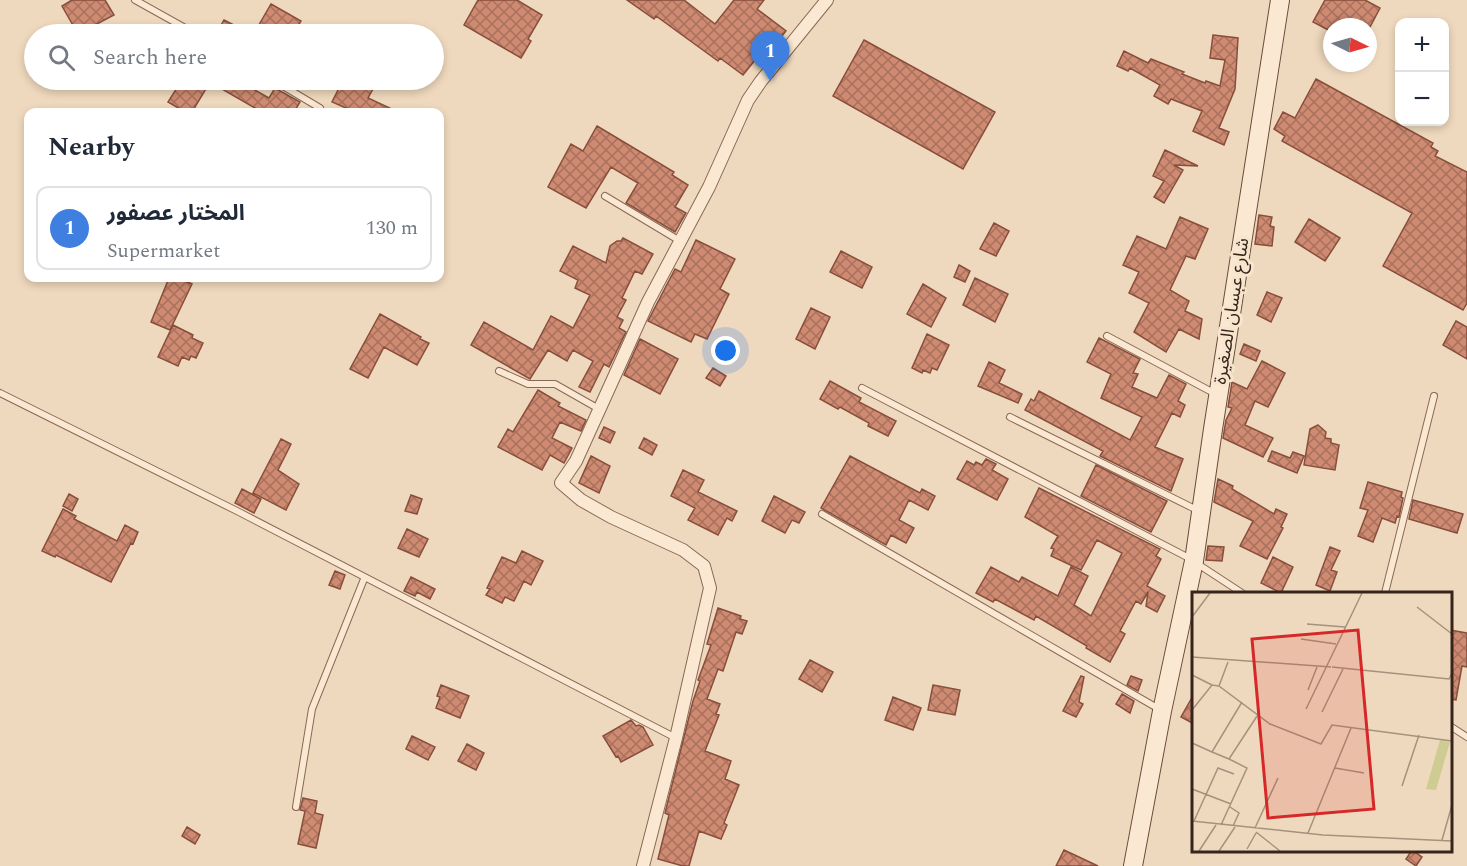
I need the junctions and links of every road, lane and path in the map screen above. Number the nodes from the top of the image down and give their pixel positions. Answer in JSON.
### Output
{"nodes":[{"id":1,"x":135,"y":0,"type":"edge"},
{"id":2,"x":827,"y":0,"type":"edge"},
{"id":3,"x":1270,"y":0,"type":"edge"},
{"id":4,"x":1280,"y":0,"type":"edge"},
{"id":5,"x":178,"y":24,"type":"edge"},
{"id":6,"x":290,"y":90,"type":"edge"},
{"id":7,"x":320,"y":108,"type":"dead end"},
{"id":8,"x":605,"y":195,"type":"dead end"},
{"id":9,"x":680,"y":241,"type":"junction"},
{"id":10,"x":1107,"y":336,"type":"dead end"},
{"id":11,"x":499,"y":371,"type":"dead end"},
{"id":12,"x":862,"y":388,"type":"dead end"},
{"id":13,"x":1212,"y":392,"type":"junction"},
{"id":14,"x":0,"y":393,"type":"edge"},
{"id":15,"x":1434,"y":396,"type":"dead end"},
{"id":16,"x":599,"y":409,"type":"junction"},
{"id":17,"x":1010,"y":417,"type":"dead end"},
{"id":18,"x":1193,"y":508,"type":"junction"},
{"id":19,"x":822,"y":514,"type":"dead end"},
{"id":20,"x":1191,"y":559,"type":"junction"},
{"id":21,"x":364,"y":579,"type":"junction"},
{"id":22,"x":1240,"y":592,"type":"edge"},
{"id":23,"x":1385,"y":592,"type":"edge"},
{"id":24,"x":1162,"y":711,"type":"junction"},
{"id":25,"x":1452,"y":727,"type":"edge"},
{"id":26,"x":1467,"y":737,"type":"edge"},
{"id":27,"x":676,"y":738,"type":"junction"},
{"id":28,"x":296,"y":807,"type":"dead end"},
{"id":29,"x":643,"y":866,"type":"edge"},
{"id":30,"x":1133,"y":866,"type":"edge"}],
"edges":[{"from":1,"to":5,"type":"lane"},
{"from":2,"to":9,"type":"street"},
{"from":3,"to":13,"type":"street","name":"شارع عبسان الصغيرة"},
{"from":4,"to":20,"type":"street","name":"شارع عبسان الصغيرة"},
{"from":6,"to":7,"type":"lane"},
{"from":8,"to":9,"type":"lane"},
{"from":9,"to":16,"type":"street"},
{"from":10,"to":13,"type":"lane"},
{"from":11,"to":16,"type":"lane"},
{"from":12,"to":20,"type":"lane"},
{"from":13,"to":18,"type":"street","name":"شارع عبسان الصغيرة"},
{"from":14,"to":21,"type":"lane"},
{"from":15,"to":23,"type":"lane"},
{"from":16,"to":27,"type":"street"},
{"from":17,"to":18,"type":"lane"},
{"from":18,"to":20,"type":"street","name":"شارع عبسان الصغيرة"},
{"from":19,"to":24,"type":"lane"},
{"from":20,"to":22,"type":"lane"},
{"from":20,"to":24,"type":"street","name":"شارع عبسان الصغيرة"},
{"from":21,"to":27,"type":"lane"},
{"from":21,"to":28,"type":"lane"},
{"from":24,"to":30,"type":"street","name":"شارع عبسان الصغيرة"},
{"from":25,"to":26,"type":"lane"},
{"from":27,"to":29,"type":"street"}]}
